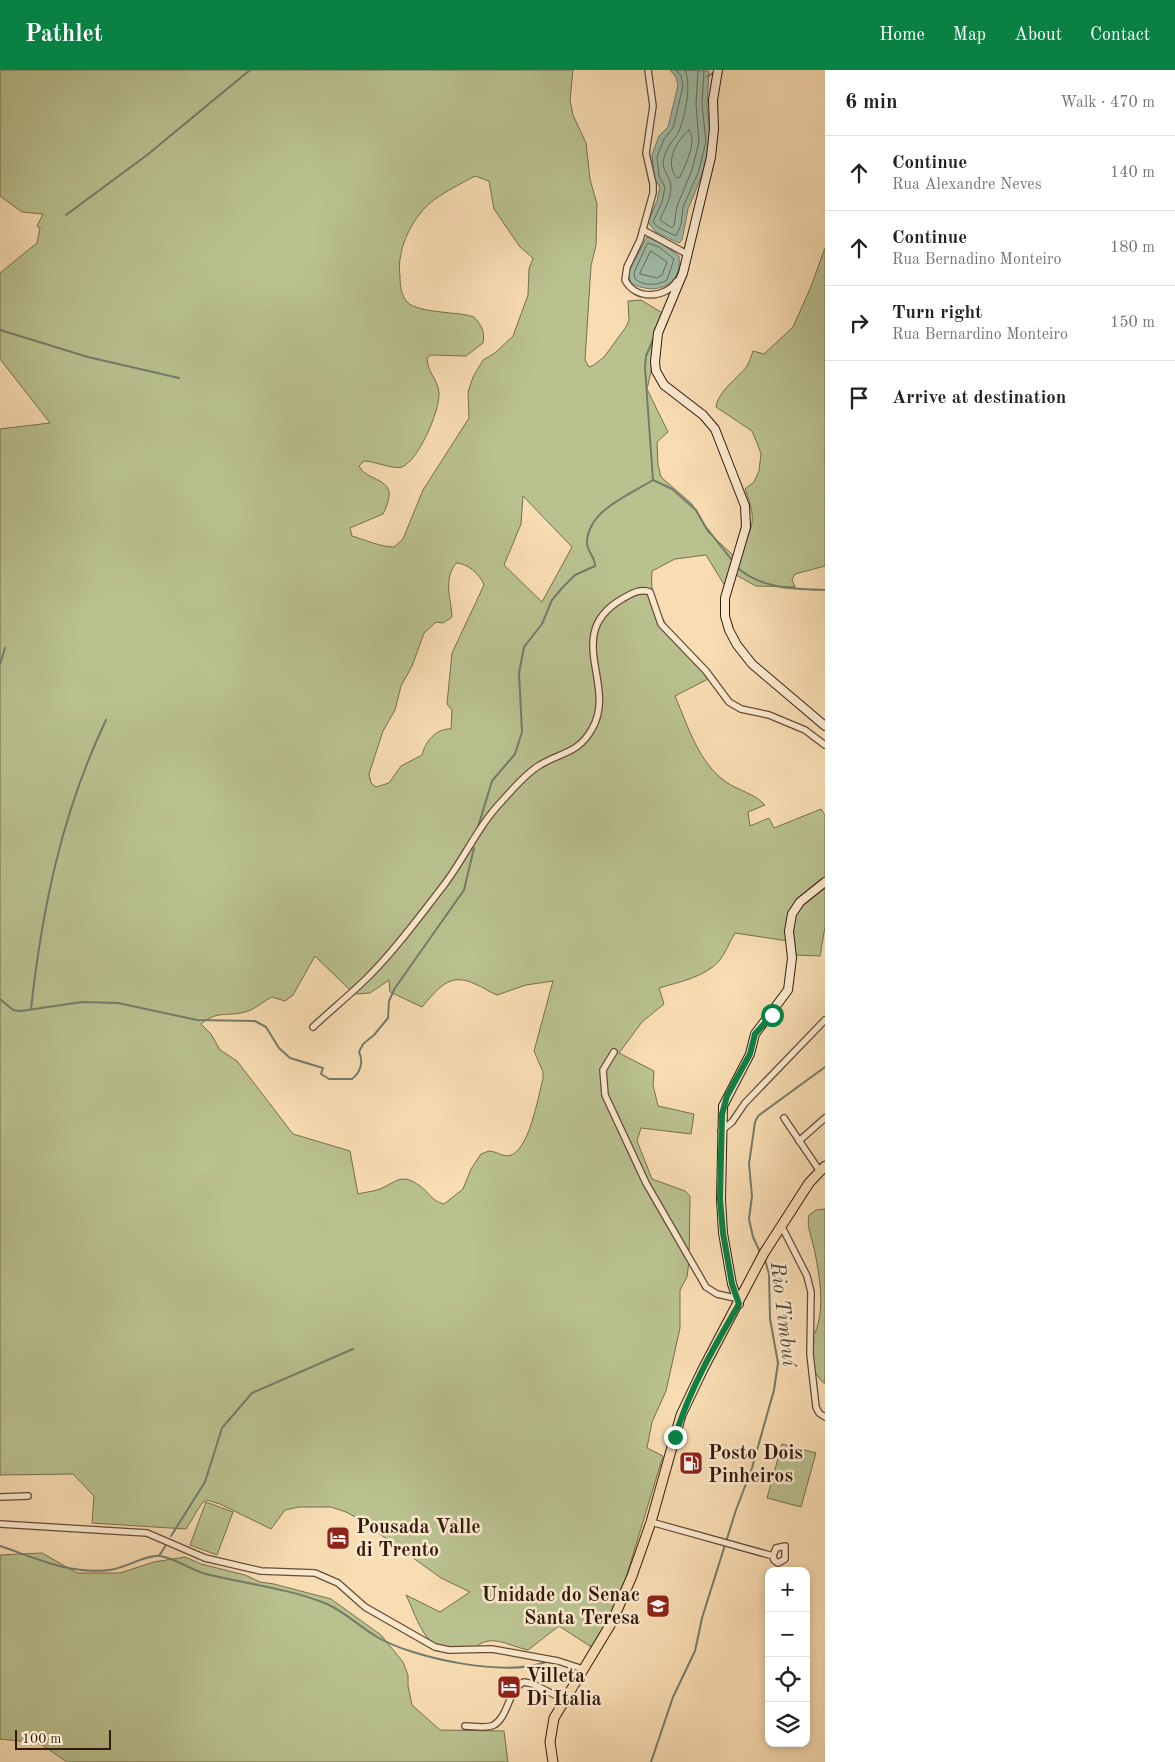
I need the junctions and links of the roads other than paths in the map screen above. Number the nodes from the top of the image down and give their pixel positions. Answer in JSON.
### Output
{"nodes":[{"id":1,"x":648,"y":70,"type":"edge"},
{"id":2,"x":718,"y":70,"type":"edge"},
{"id":3,"x":643,"y":230,"type":"junction"},
{"id":4,"x":687,"y":254,"type":"junction"},
{"id":5,"x":683,"y":273,"type":"junction"},
{"id":6,"x":825,"y":726,"type":"edge"},
{"id":7,"x":825,"y":745,"type":"edge"},
{"id":8,"x":825,"y":882,"type":"edge"},
{"id":9,"x":825,"y":1020,"type":"edge"},
{"id":10,"x":313,"y":1027,"type":"dead end"},
{"id":11,"x":614,"y":1052,"type":"dead end"},
{"id":12,"x":784,"y":1118,"type":"dead end"},
{"id":13,"x":825,"y":1118,"type":"edge"},
{"id":14,"x":721,"y":1131,"type":"junction"},
{"id":15,"x":799,"y":1141,"type":"junction"},
{"id":16,"x":822,"y":1168,"type":"edge"},
{"id":17,"x":782,"y":1227,"type":"junction"},
{"id":18,"x":737,"y":1301,"type":"junction"},
{"id":19,"x":825,"y":1417,"type":"edge"},
{"id":20,"x":28,"y":1496,"type":"dead end"},
{"id":21,"x":0,"y":1497,"type":"edge"},
{"id":22,"x":650,"y":1522,"type":"junction"},
{"id":23,"x":0,"y":1524,"type":"edge"},
{"id":24,"x":773,"y":1556,"type":"dead end"},
{"id":25,"x":583,"y":1669,"type":"junction"},
{"id":26,"x":563,"y":1699,"type":"junction"},
{"id":27,"x":465,"y":1726,"type":"dead end"},
{"id":28,"x":553,"y":1762,"type":"edge"}],
"edges":[{"from":1,"to":3,"type":"street"},
{"from":2,"to":4,"type":"street"},
{"from":3,"to":4,"type":"street"},
{"from":3,"to":5,"type":"street"},
{"from":4,"to":5,"type":"street"},
{"from":5,"to":6,"type":"street"},
{"from":7,"to":10,"type":"street"},
{"from":8,"to":14,"type":"street"},
{"from":9,"to":14,"type":"street"},
{"from":11,"to":18,"type":"street"},
{"from":12,"to":15,"type":"street"},
{"from":13,"to":15,"type":"street"},
{"from":14,"to":18,"type":"street"},
{"from":15,"to":16,"type":"street"},
{"from":16,"to":17,"type":"main road"},
{"from":17,"to":18,"type":"main road"},
{"from":17,"to":19,"type":"street"},
{"from":18,"to":22,"type":"main road"},
{"from":20,"to":21,"type":"street"},
{"from":22,"to":24,"type":"street"},
{"from":22,"to":25,"type":"main road"},
{"from":23,"to":25,"type":"street"},
{"from":25,"to":26,"type":"main road"},
{"from":26,"to":27,"type":"street"},
{"from":26,"to":28,"type":"main road"}]}
